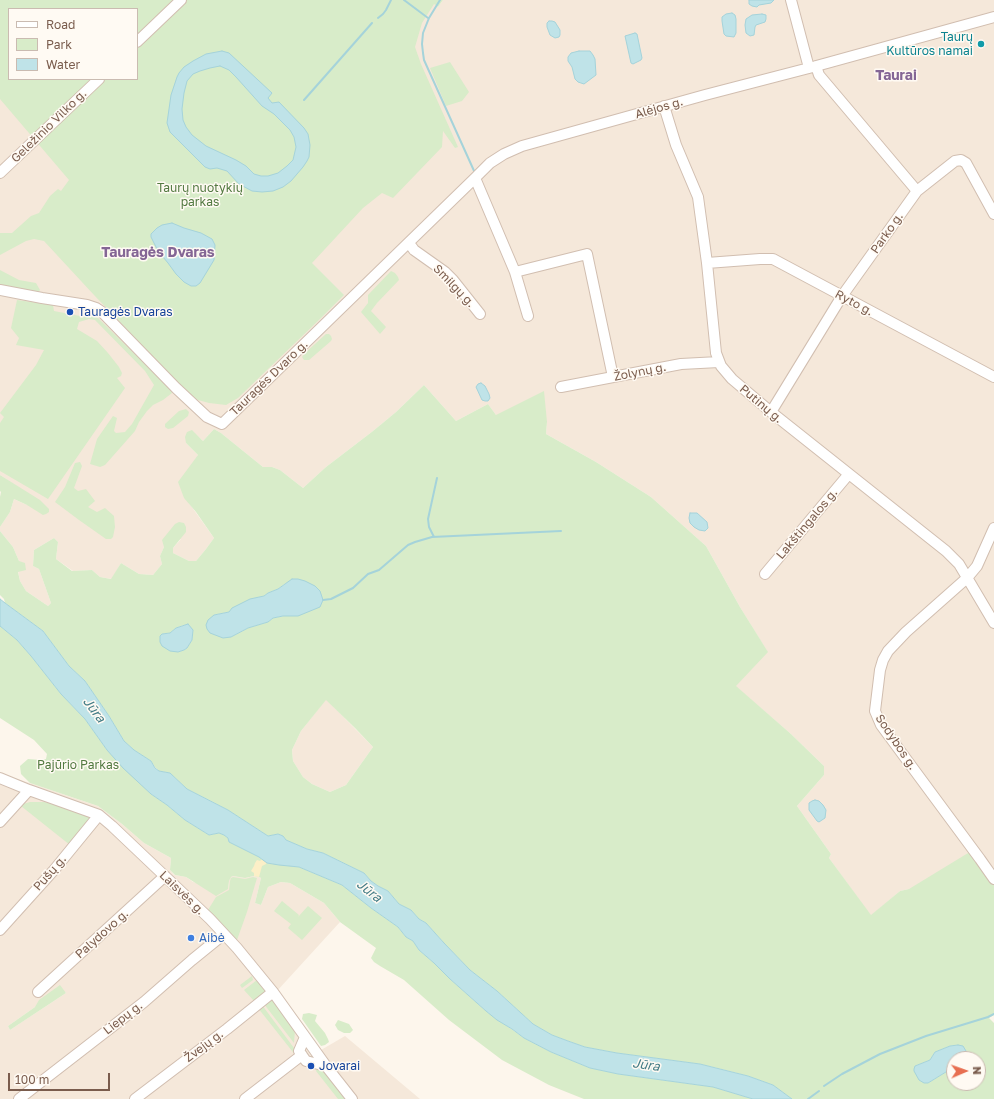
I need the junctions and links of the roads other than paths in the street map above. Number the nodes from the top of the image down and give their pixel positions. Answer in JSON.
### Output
{"nodes":[{"id":1,"x":181,"y":0,"type":"edge"},
{"id":2,"x":791,"y":0,"type":"edge"},
{"id":3,"x":994,"y":17,"type":"edge"},
{"id":4,"x":138,"y":41,"type":"edge"},
{"id":5,"x":813,"y":67,"type":"junction"},
{"id":6,"x":97,"y":80,"type":"edge"},
{"id":7,"x":664,"y":106,"type":"junction"},
{"id":8,"x":0,"y":173,"type":"edge"},
{"id":9,"x":475,"y":178,"type":"junction"},
{"id":10,"x":917,"y":191,"type":"junction"},
{"id":11,"x":994,"y":214,"type":"edge"},
{"id":12,"x":408,"y":243,"type":"junction"},
{"id":13,"x":707,"y":263,"type":"junction"},
{"id":14,"x":515,"y":272,"type":"junction"},
{"id":15,"x":0,"y":290,"type":"edge"},
{"id":16,"x":842,"y":296,"type":"junction"},
{"id":17,"x":480,"y":314,"type":"dead end"},
{"id":18,"x":528,"y":316,"type":"dead end"},
{"id":19,"x":719,"y":362,"type":"junction"},
{"id":20,"x":613,"y":377,"type":"junction"},
{"id":21,"x":994,"y":377,"type":"edge"},
{"id":22,"x":561,"y":387,"type":"dead end"},
{"id":23,"x":771,"y":412,"type":"junction"},
{"id":24,"x":848,"y":474,"type":"junction"},
{"id":25,"x":994,"y":528,"type":"edge"},
{"id":26,"x":765,"y":574,"type":"dead end"},
{"id":27,"x":967,"y":578,"type":"junction"},
{"id":28,"x":994,"y":623,"type":"edge"},
{"id":29,"x":0,"y":778,"type":"edge"},
{"id":30,"x":30,"y":790,"type":"junction"},
{"id":31,"x":99,"y":815,"type":"junction"},
{"id":32,"x":0,"y":822,"type":"edge"},
{"id":33,"x":166,"y":876,"type":"junction"},
{"id":34,"x":994,"y":880,"type":"edge"},
{"id":35,"x":0,"y":930,"type":"edge"},
{"id":36,"x":224,"y":934,"type":"junction"},
{"id":37,"x":38,"y":992,"type":"dead end"},
{"id":38,"x":272,"y":992,"type":"junction"},
{"id":39,"x":305,"y":1037,"type":"junction"},
{"id":40,"x":302,"y":1055,"type":"junction"},
{"id":41,"x":326,"y":1066,"type":"junction"},
{"id":42,"x":19,"y":1099,"type":"edge"},
{"id":43,"x":136,"y":1099,"type":"edge"},
{"id":44,"x":245,"y":1099,"type":"edge"},
{"id":45,"x":352,"y":1099,"type":"edge"}],
"edges":[{"from":1,"to":4,"type":"street"},
{"from":2,"to":5,"type":"street"},
{"from":3,"to":5,"type":"street","name":"Alėjos g."},
{"from":5,"to":7,"type":"street","name":"Alėjos g."},
{"from":5,"to":10,"type":"street"},
{"from":6,"to":8,"type":"street","name":"Geležinio Vilko g."},
{"from":7,"to":9,"type":"street","name":"Alėjos g."},
{"from":7,"to":13,"type":"street","name":"Putinų g."},
{"from":9,"to":12,"type":"street","name":"Tauragės Dvaro g."},
{"from":9,"to":14,"type":"street"},
{"from":10,"to":11,"type":"street","name":"Parko g."},
{"from":10,"to":16,"type":"street","name":"Parko g."},
{"from":12,"to":15,"type":"street","name":"Tauragės Dvaro g."},
{"from":12,"to":17,"type":"street","name":"Smilgų g."},
{"from":13,"to":16,"type":"street","name":"Ryto g."},
{"from":13,"to":19,"type":"street","name":"Putinų g."},
{"from":14,"to":18,"type":"street"},
{"from":14,"to":20,"type":"street"},
{"from":16,"to":21,"type":"street","name":"Ryto g."},
{"from":16,"to":23,"type":"street","name":"Parko g."},
{"from":19,"to":20,"type":"street","name":"Žolynų g."},
{"from":19,"to":23,"type":"street","name":"Putinų g."},
{"from":20,"to":22,"type":"street","name":"Žolynų g."},
{"from":23,"to":24,"type":"street","name":"Putinų g."},
{"from":24,"to":26,"type":"street","name":"Lakštingalos g."},
{"from":24,"to":27,"type":"street","name":"Putinų g."},
{"from":25,"to":27,"type":"street","name":"Sodybos g."},
{"from":27,"to":28,"type":"street","name":"Putinų g."},
{"from":27,"to":34,"type":"street","name":"Sodybos g."},
{"from":29,"to":30,"type":"street","name":"Laisvės g."},
{"from":30,"to":31,"type":"street","name":"Laisvės g."},
{"from":30,"to":32,"type":"street"},
{"from":31,"to":33,"type":"street","name":"Laisvės g."},
{"from":31,"to":35,"type":"street","name":"Pušų g."},
{"from":33,"to":36,"type":"street","name":"Laisvės g."},
{"from":33,"to":37,"type":"street","name":"Palydovo g."},
{"from":36,"to":38,"type":"street","name":"Laisvės g."},
{"from":36,"to":42,"type":"street","name":"Liepų g."},
{"from":38,"to":39,"type":"street","name":"Laisvės g."},
{"from":38,"to":43,"type":"street","name":"Žvejų g."},
{"from":39,"to":40,"type":"street"},
{"from":39,"to":41,"type":"street","name":"Laisvės g."},
{"from":40,"to":41,"type":"street"},
{"from":40,"to":44,"type":"street"},
{"from":41,"to":45,"type":"street","name":"Laisvės g."}]}
